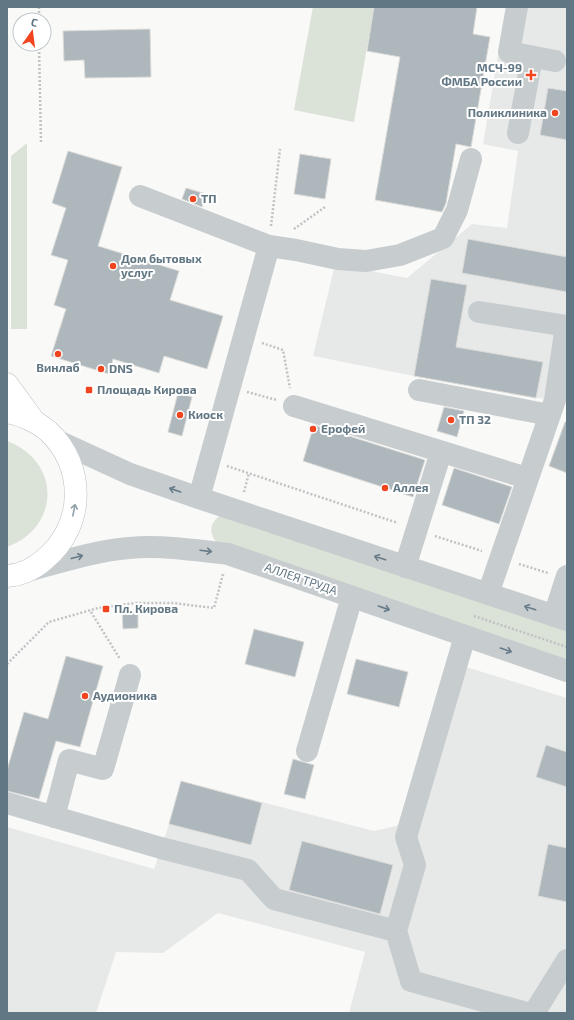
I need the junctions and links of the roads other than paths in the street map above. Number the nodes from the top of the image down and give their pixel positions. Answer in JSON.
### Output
{"nodes":[{"id":1,"x":516,"y":7,"type":"edge"},
{"id":2,"x":532,"y":57,"type":"junction"},
{"id":3,"x":555,"y":61,"type":"dead end"},
{"id":4,"x":518,"y":133,"type":"dead end"},
{"id":5,"x":471,"y":159,"type":"dead end"},
{"id":6,"x":140,"y":196,"type":"dead end"},
{"id":7,"x":269,"y":246,"type":"junction"},
{"id":8,"x":479,"y":312,"type":"dead end"},
{"id":9,"x":566,"y":326,"type":"edge"},
{"id":10,"x":7,"y":384,"type":"edge"},
{"id":11,"x":418,"y":390,"type":"dead end"},
{"id":12,"x":294,"y":406,"type":"road end"},
{"id":13,"x":7,"y":412,"type":"edge"},
{"id":14,"x":550,"y":415,"type":"junction"},
{"id":15,"x":34,"y":421,"type":"junction"},
{"id":16,"x":58,"y":441,"type":"junction"},
{"id":17,"x":441,"y":452,"type":"junction"},
{"id":18,"x":516,"y":475,"type":"dead end"},
{"id":19,"x":199,"y":498,"type":"junction"},
{"id":20,"x":405,"y":567,"type":"junction"},
{"id":21,"x":13,"y":576,"type":"edge"},
{"id":22,"x":566,"y":578,"type":"edge"},
{"id":23,"x":488,"y":594,"type":"junction"},
{"id":24,"x":352,"y":597,"type":"junction"},
{"id":25,"x":560,"y":618,"type":"edge"},
{"id":26,"x":465,"y":636,"type":"junction"},
{"id":27,"x":567,"y":671,"type":"edge"},
{"id":28,"x":130,"y":675,"type":"road end"},
{"id":29,"x":307,"y":751,"type":"dead end"},
{"id":30,"x":7,"y":803,"type":"edge"},
{"id":31,"x":54,"y":817,"type":"junction"},
{"id":32,"x":396,"y":931,"type":"junction"},
{"id":33,"x":567,"y":960,"type":"edge"},
{"id":34,"x":527,"y":1013,"type":"edge"},
{"id":35,"x":534,"y":1013,"type":"edge"}],
"edges":[{"from":1,"to":2,"type":"street"},
{"from":2,"to":3,"type":"street"},
{"from":2,"to":4,"type":"street"},
{"from":5,"to":7,"type":"street"},
{"from":6,"to":7,"type":"street"},
{"from":7,"to":19,"type":"street"},
{"from":8,"to":9,"type":"street"},
{"from":9,"to":14,"type":"street"},
{"from":10,"to":15,"type":"main road"},
{"from":11,"to":14,"type":"street"},
{"from":12,"to":17,"type":"street"},
{"from":13,"to":15,"type":"main road"},
{"from":14,"to":23,"type":"street"},
{"from":15,"to":16,"type":"main road"},
{"from":19,"to":16,"type":"street","one_way":true},
{"from":21,"to":16,"type":"main road","one_way":true},
{"from":17,"to":18,"type":"street"},
{"from":17,"to":20,"type":"street"},
{"from":20,"to":19,"type":"street","one_way":true},
{"from":20,"to":23,"type":"street"},
{"from":21,"to":24,"type":"street","name":"АЛЛЕЯ ТРУДА","one_way":true},
{"from":22,"to":25,"type":"street"},
{"from":25,"to":23,"type":"street","one_way":true},
{"from":24,"to":26,"type":"street","name":"АЛЛЕЯ ТРУДА","one_way":true},
{"from":24,"to":29,"type":"street"},
{"from":26,"to":27,"type":"street","name":"АЛЛЕЯ ТРУДА","one_way":true},
{"from":26,"to":32,"type":"street"},
{"from":28,"to":31,"type":"street"},
{"from":30,"to":31,"type":"street"},
{"from":31,"to":32,"type":"street"},
{"from":32,"to":34,"type":"street"},
{"from":33,"to":35,"type":"street"}]}
